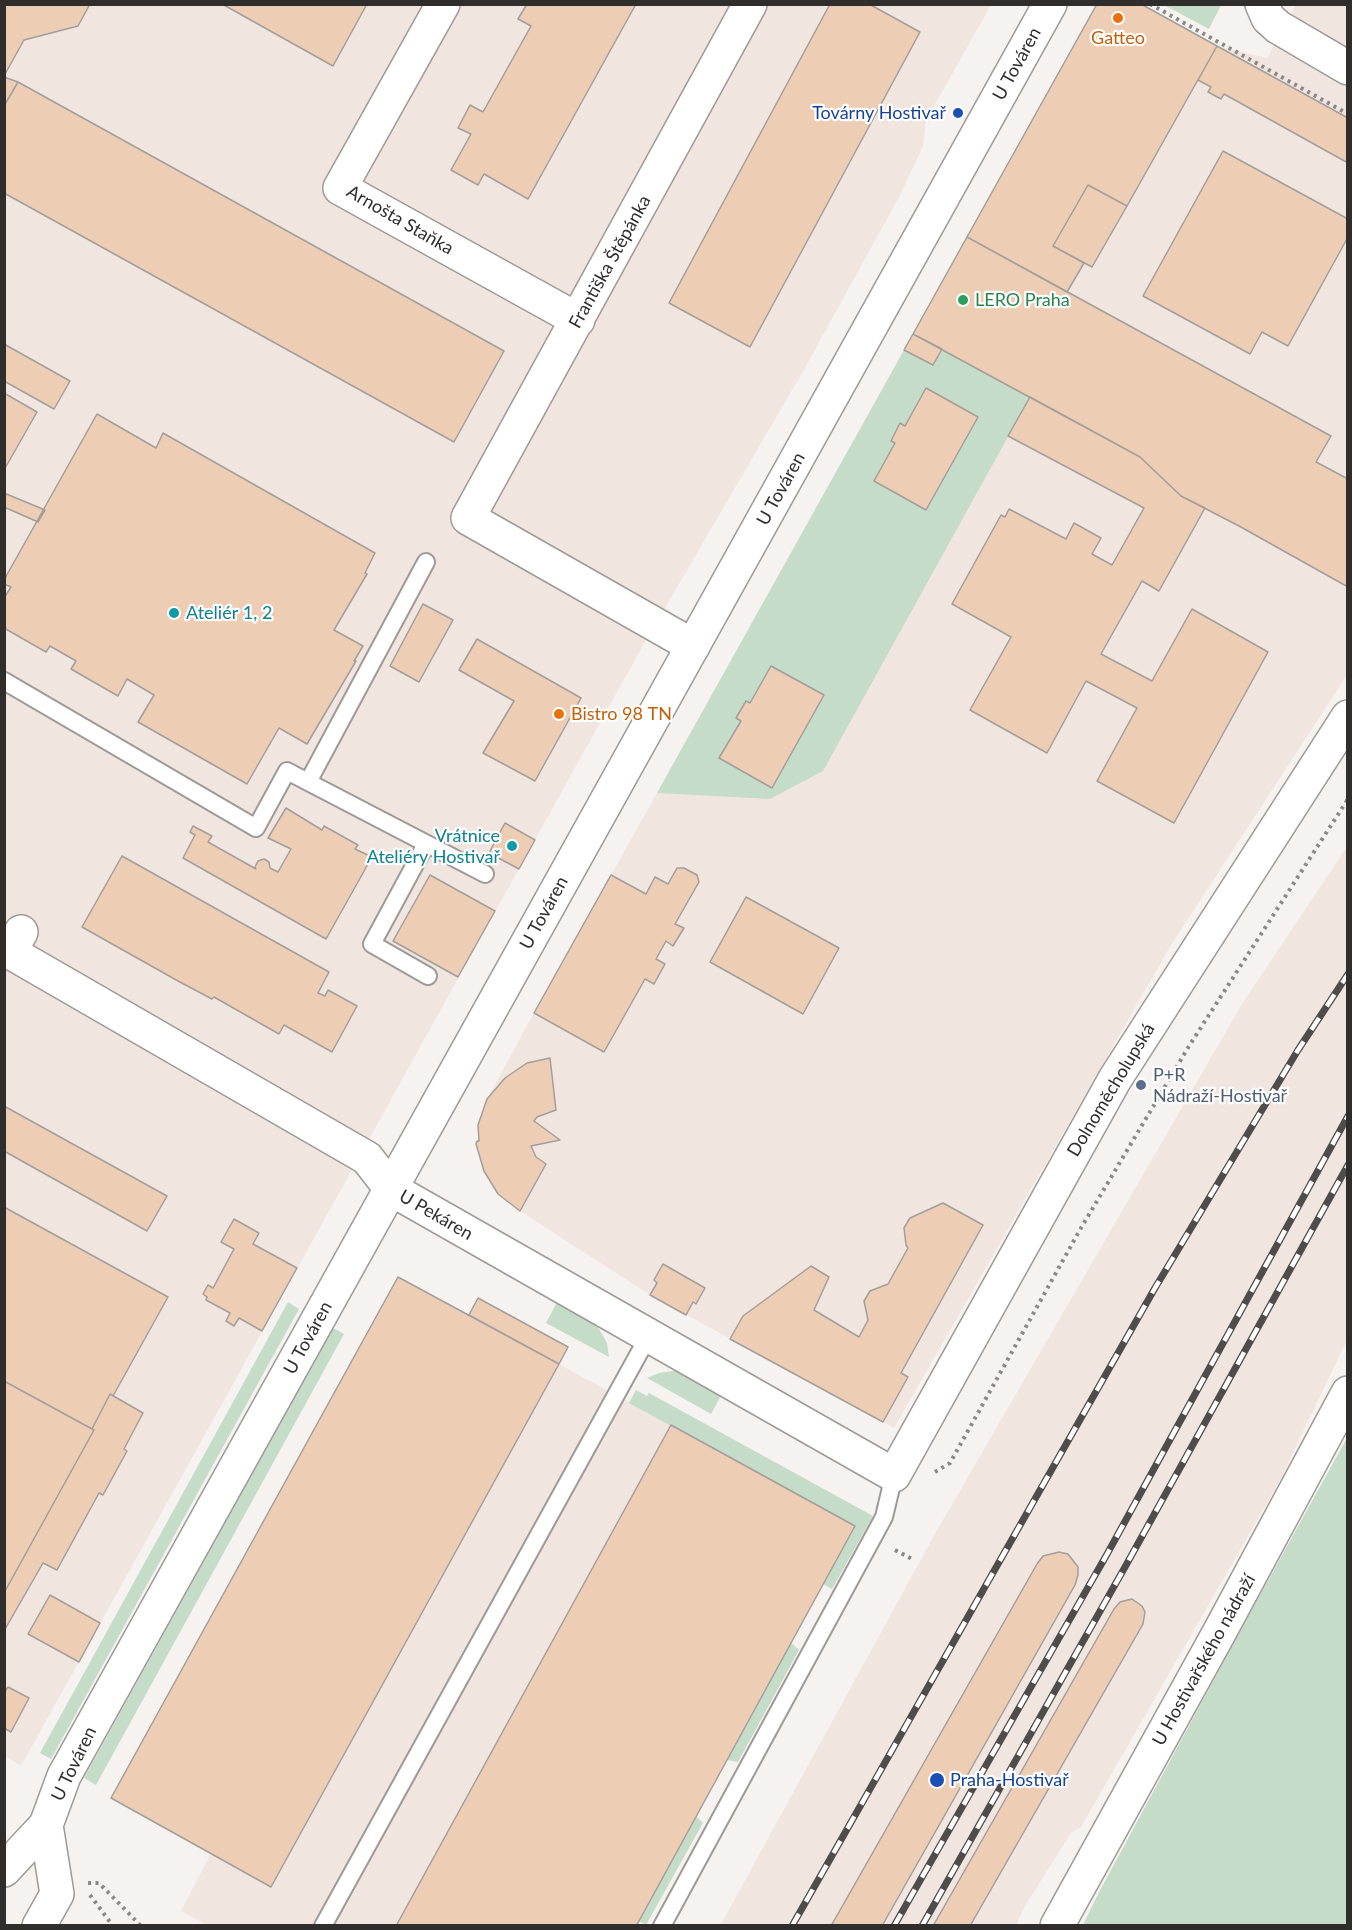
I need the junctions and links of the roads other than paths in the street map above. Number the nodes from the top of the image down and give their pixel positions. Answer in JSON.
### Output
{"nodes":[{"id":1,"x":444,"y":4,"type":"edge"},
{"id":2,"x":750,"y":4,"type":"edge"},
{"id":3,"x":1050,"y":4,"type":"edge"},
{"id":4,"x":1262,"y":4,"type":"edge"},
{"id":5,"x":1347,"y":68,"type":"edge"},
{"id":6,"x":578,"y":320,"type":"junction"},
{"id":7,"x":426,"y":562,"type":"dead end"},
{"id":8,"x":693,"y":645,"type":"junction"},
{"id":9,"x":4,"y":681,"type":"edge"},
{"id":10,"x":1347,"y":717,"type":"edge"},
{"id":11,"x":308,"y":782,"type":"junction"},
{"id":12,"x":426,"y":844,"type":"junction"},
{"id":13,"x":485,"y":874,"type":"dead end"},
{"id":14,"x":21,"y":932,"type":"dead end"},
{"id":15,"x":428,"y":976,"type":"dead end"},
{"id":16,"x":391,"y":1189,"type":"junction"},
{"id":17,"x":648,"y":1337,"type":"junction"},
{"id":18,"x":1347,"y":1393,"type":"edge"},
{"id":19,"x":894,"y":1475,"type":"junction"},
{"id":20,"x":46,"y":1825,"type":"junction"},
{"id":21,"x":4,"y":1832,"type":"edge"},
{"id":22,"x":5,"y":1868,"type":"edge"},
{"id":23,"x":39,"y":1926,"type":"edge"},
{"id":24,"x":323,"y":1926,"type":"edge"},
{"id":25,"x":662,"y":1926,"type":"edge"},
{"id":26,"x":1057,"y":1926,"type":"edge"}],
"edges":[{"from":1,"to":6,"type":"street","name":"Arnošta Staňka"},
{"from":2,"to":6,"type":"street","name":"Františka Štěpánka"},
{"from":3,"to":8,"type":"street","name":"U Továren"},
{"from":4,"to":5,"type":"street"},
{"from":6,"to":8,"type":"street","name":"Františka Štěpánka"},
{"from":7,"to":11,"type":"lane"},
{"from":8,"to":16,"type":"street","name":"U Továren"},
{"from":9,"to":11,"type":"lane"},
{"from":10,"to":19,"type":"street","name":"Dolnoměcholupská"},
{"from":11,"to":12,"type":"lane"},
{"from":12,"to":13,"type":"lane"},
{"from":12,"to":15,"type":"lane"},
{"from":14,"to":16,"type":"street","name":"U Pekáren"},
{"from":16,"to":17,"type":"street","name":"U Pekáren"},
{"from":16,"to":20,"type":"street","name":"U Továren"},
{"from":17,"to":19,"type":"street","name":"U Pekáren"},
{"from":17,"to":24,"type":"lane"},
{"from":18,"to":26,"type":"street","name":"U Hostivařského nádraží"},
{"from":19,"to":25,"type":"lane"},
{"from":20,"to":21,"type":"street"},
{"from":20,"to":22,"type":"street","name":"U Továren"},
{"from":20,"to":23,"type":"street","name":"U Továren"}]}
